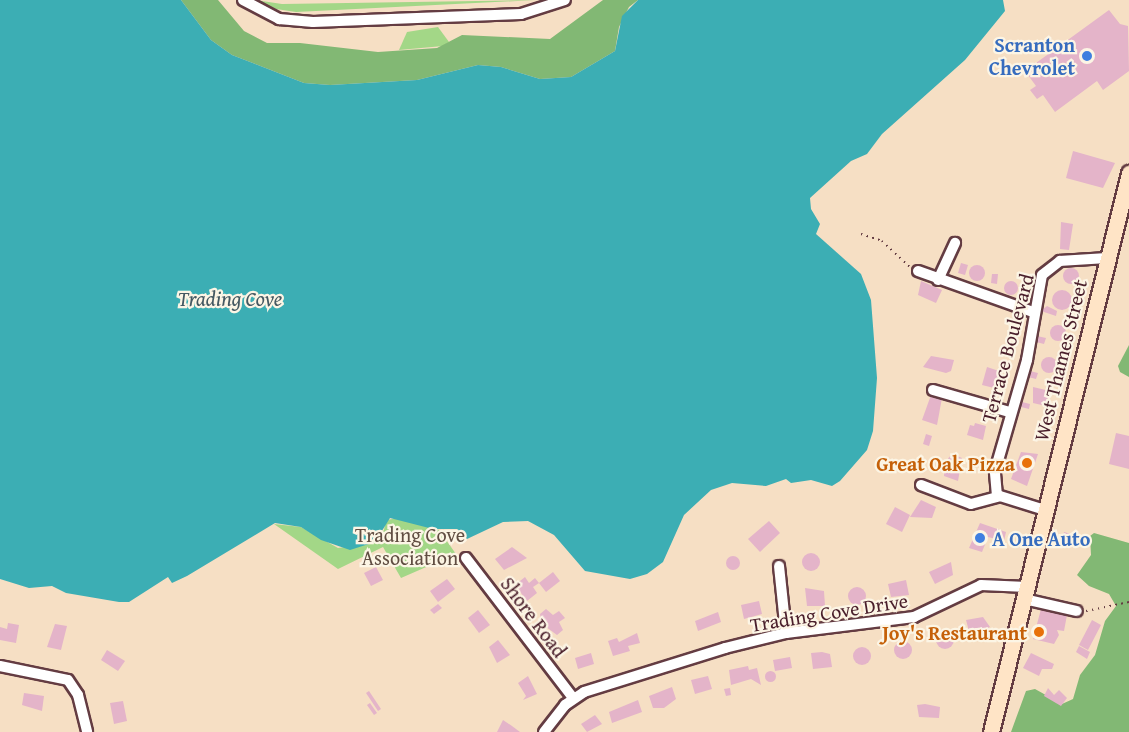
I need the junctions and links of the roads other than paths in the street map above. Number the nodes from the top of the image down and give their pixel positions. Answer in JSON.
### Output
{"nodes":[{"id":1,"x":243,"y":0,"type":"edge"},
{"id":2,"x":566,"y":0,"type":"edge"},
{"id":3,"x":1129,"y":173,"type":"edge"},
{"id":4,"x":955,"y":243,"type":"dead end"},
{"id":5,"x":1106,"y":258,"type":"junction"},
{"id":6,"x":918,"y":271,"type":"road end"},
{"id":7,"x":938,"y":280,"type":"junction"},
{"id":8,"x":1033,"y":312,"type":"junction"},
{"id":9,"x":933,"y":390,"type":"dead end"},
{"id":10,"x":1009,"y":412,"type":"junction"},
{"id":11,"x":921,"y":485,"type":"dead end"},
{"id":12,"x":997,"y":496,"type":"junction"},
{"id":13,"x":1045,"y":510,"type":"junction"},
{"id":14,"x":466,"y":558,"type":"dead end"},
{"id":15,"x":779,"y":566,"type":"dead end"},
{"id":16,"x":1026,"y":593,"type":"junction"},
{"id":17,"x":1077,"y":611,"type":"road end"},
{"id":18,"x":786,"y":633,"type":"junction"},
{"id":19,"x":0,"y":666,"type":"edge"},
{"id":20,"x":573,"y":698,"type":"junction"},
{"id":21,"x":87,"y":732,"type":"edge"},
{"id":22,"x":544,"y":732,"type":"edge"},
{"id":23,"x":991,"y":732,"type":"edge"}],
"edges":[{"from":1,"to":2,"type":"street"},
{"from":3,"to":5,"type":"main road","name":"West Thames Street"},
{"from":4,"to":7,"type":"street"},
{"from":5,"to":8,"type":"street","name":"Terrace Boulevard"},
{"from":5,"to":13,"type":"main road","name":"West Thames Street"},
{"from":6,"to":7,"type":"street"},
{"from":7,"to":8,"type":"street"},
{"from":8,"to":10,"type":"street","name":"Terrace Boulevard"},
{"from":9,"to":10,"type":"street"},
{"from":10,"to":12,"type":"street","name":"Terrace Boulevard"},
{"from":11,"to":12,"type":"street"},
{"from":12,"to":13,"type":"street"},
{"from":13,"to":16,"type":"main road","name":"West Thames Street"},
{"from":14,"to":20,"type":"street","name":"Shore Road"},
{"from":15,"to":18,"type":"street"},
{"from":16,"to":17,"type":"street","name":"Trading Cove Drive"},
{"from":16,"to":18,"type":"street","name":"Trading Cove Drive"},
{"from":16,"to":23,"type":"main road","name":"West Thames Street"},
{"from":18,"to":20,"type":"street","name":"Trading Cove Drive"},
{"from":19,"to":21,"type":"street"},
{"from":20,"to":22,"type":"street"}]}
